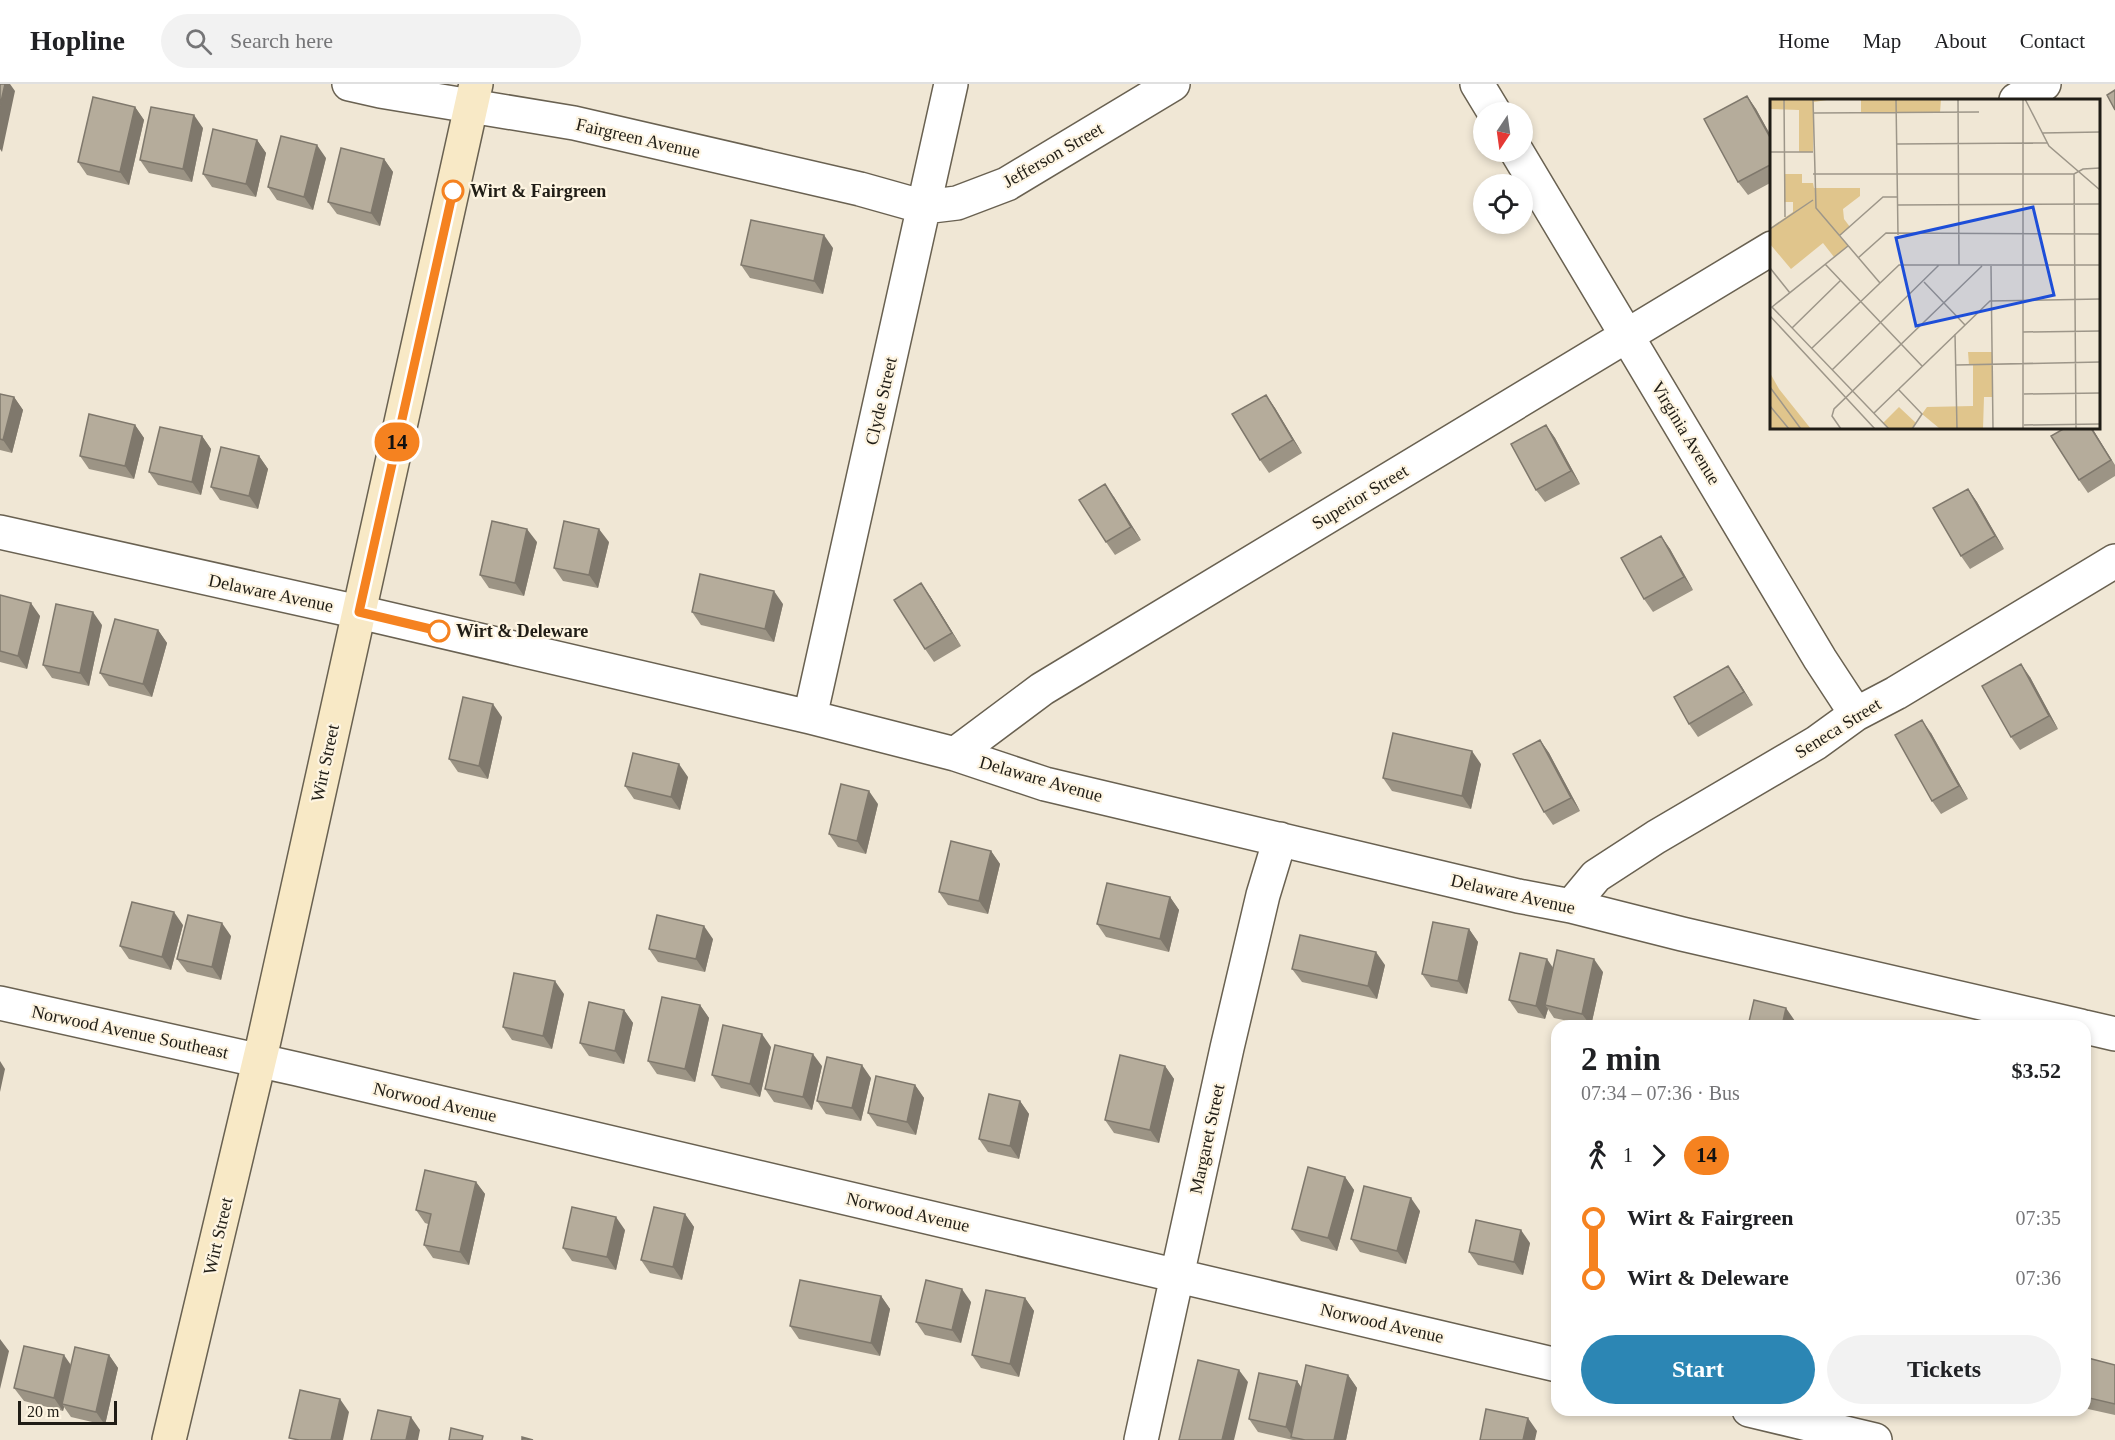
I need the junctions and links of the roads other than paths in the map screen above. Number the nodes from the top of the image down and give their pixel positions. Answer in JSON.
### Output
{"nodes":[{"id":1,"x":349,"y":84,"type":"edge"},
{"id":2,"x":951,"y":84,"type":"edge"},
{"id":3,"x":1173,"y":84,"type":"edge"},
{"id":4,"x":1477,"y":84,"type":"edge"},
{"id":5,"x":2044,"y":84,"type":"edge"},
{"id":6,"x":474,"y":95,"type":"edge"},
{"id":7,"x":2018,"y":99,"type":"edge"},
{"id":8,"x":1488,"y":102,"type":"edge"},
{"id":9,"x":1523,"y":162,"type":"edge"},
{"id":10,"x":924,"y":207,"type":"junction"},
{"id":11,"x":1770,"y":249,"type":"edge"},
{"id":12,"x":1627,"y":335,"type":"junction"},
{"id":13,"x":0,"y":532,"type":"edge"},
{"id":14,"x":2115,"y":561,"type":"edge"},
{"id":15,"x":359,"y":612,"type":"junction"},
{"id":16,"x":1856,"y":714,"type":"junction"},
{"id":17,"x":810,"y":717,"type":"junction"},
{"id":18,"x":955,"y":754,"type":"junction"},
{"id":19,"x":1280,"y":839,"type":"junction"},
{"id":20,"x":1571,"y":906,"type":"junction"},
{"id":21,"x":0,"y":1003,"type":"edge"},
{"id":22,"x":2057,"y":1020,"type":"edge"},
{"id":23,"x":2091,"y":1028,"type":"edge"},
{"id":24,"x":2115,"y":1034,"type":"edge"},
{"id":25,"x":260,"y":1061,"type":"junction"},
{"id":26,"x":1178,"y":1275,"type":"junction"},
{"id":27,"x":1551,"y":1364,"type":"edge"},
{"id":28,"x":1774,"y":1416,"type":"edge"},
{"id":29,"x":169,"y":1440,"type":"edge"},
{"id":30,"x":1141,"y":1440,"type":"edge"},
{"id":31,"x":1875,"y":1440,"type":"edge"}],
"edges":[{"from":1,"to":6,"type":"street","name":"Fairgreen Avenue"},
{"from":2,"to":10,"type":"street","name":"Clyde Street"},
{"from":3,"to":10,"type":"street","name":"Jefferson Street"},
{"from":4,"to":8,"type":"street"},
{"from":5,"to":7,"type":"street"},
{"from":6,"to":10,"type":"street","name":"Fairgreen Avenue"},
{"from":6,"to":15,"type":"main road","name":"Wirt Street"},
{"from":9,"to":12,"type":"street","name":"Virginia Avenue"},
{"from":10,"to":17,"type":"street","name":"Clyde Street"},
{"from":11,"to":12,"type":"street","name":"Superior Street"},
{"from":12,"to":16,"type":"street","name":"Virginia Avenue"},
{"from":12,"to":18,"type":"street","name":"Superior Street"},
{"from":13,"to":15,"type":"street","name":"Delaware Avenue"},
{"from":14,"to":16,"type":"street","name":"Seneca Street"},
{"from":15,"to":17,"type":"street","name":"Delaware Avenue"},
{"from":15,"to":25,"type":"main road","name":"Wirt Street"},
{"from":16,"to":20,"type":"street","name":"Seneca Street"},
{"from":17,"to":18,"type":"street","name":"Delaware Avenue"},
{"from":18,"to":19,"type":"street","name":"Delaware Avenue"},
{"from":19,"to":20,"type":"street","name":"Delaware Avenue"},
{"from":19,"to":26,"type":"street","name":"Margaret Street"},
{"from":20,"to":22,"type":"street","name":"Delaware Avenue"},
{"from":21,"to":25,"type":"street","name":"Norwood Avenue Southeast"},
{"from":23,"to":24,"type":"street","name":"Delaware Avenue"},
{"from":25,"to":26,"type":"street","name":"Norwood Avenue"},
{"from":25,"to":29,"type":"main road","name":"Wirt Street"},
{"from":26,"to":27,"type":"street","name":"Norwood Avenue"},
{"from":26,"to":30,"type":"street","name":"Margaret Street"},
{"from":28,"to":31,"type":"street"}]}
